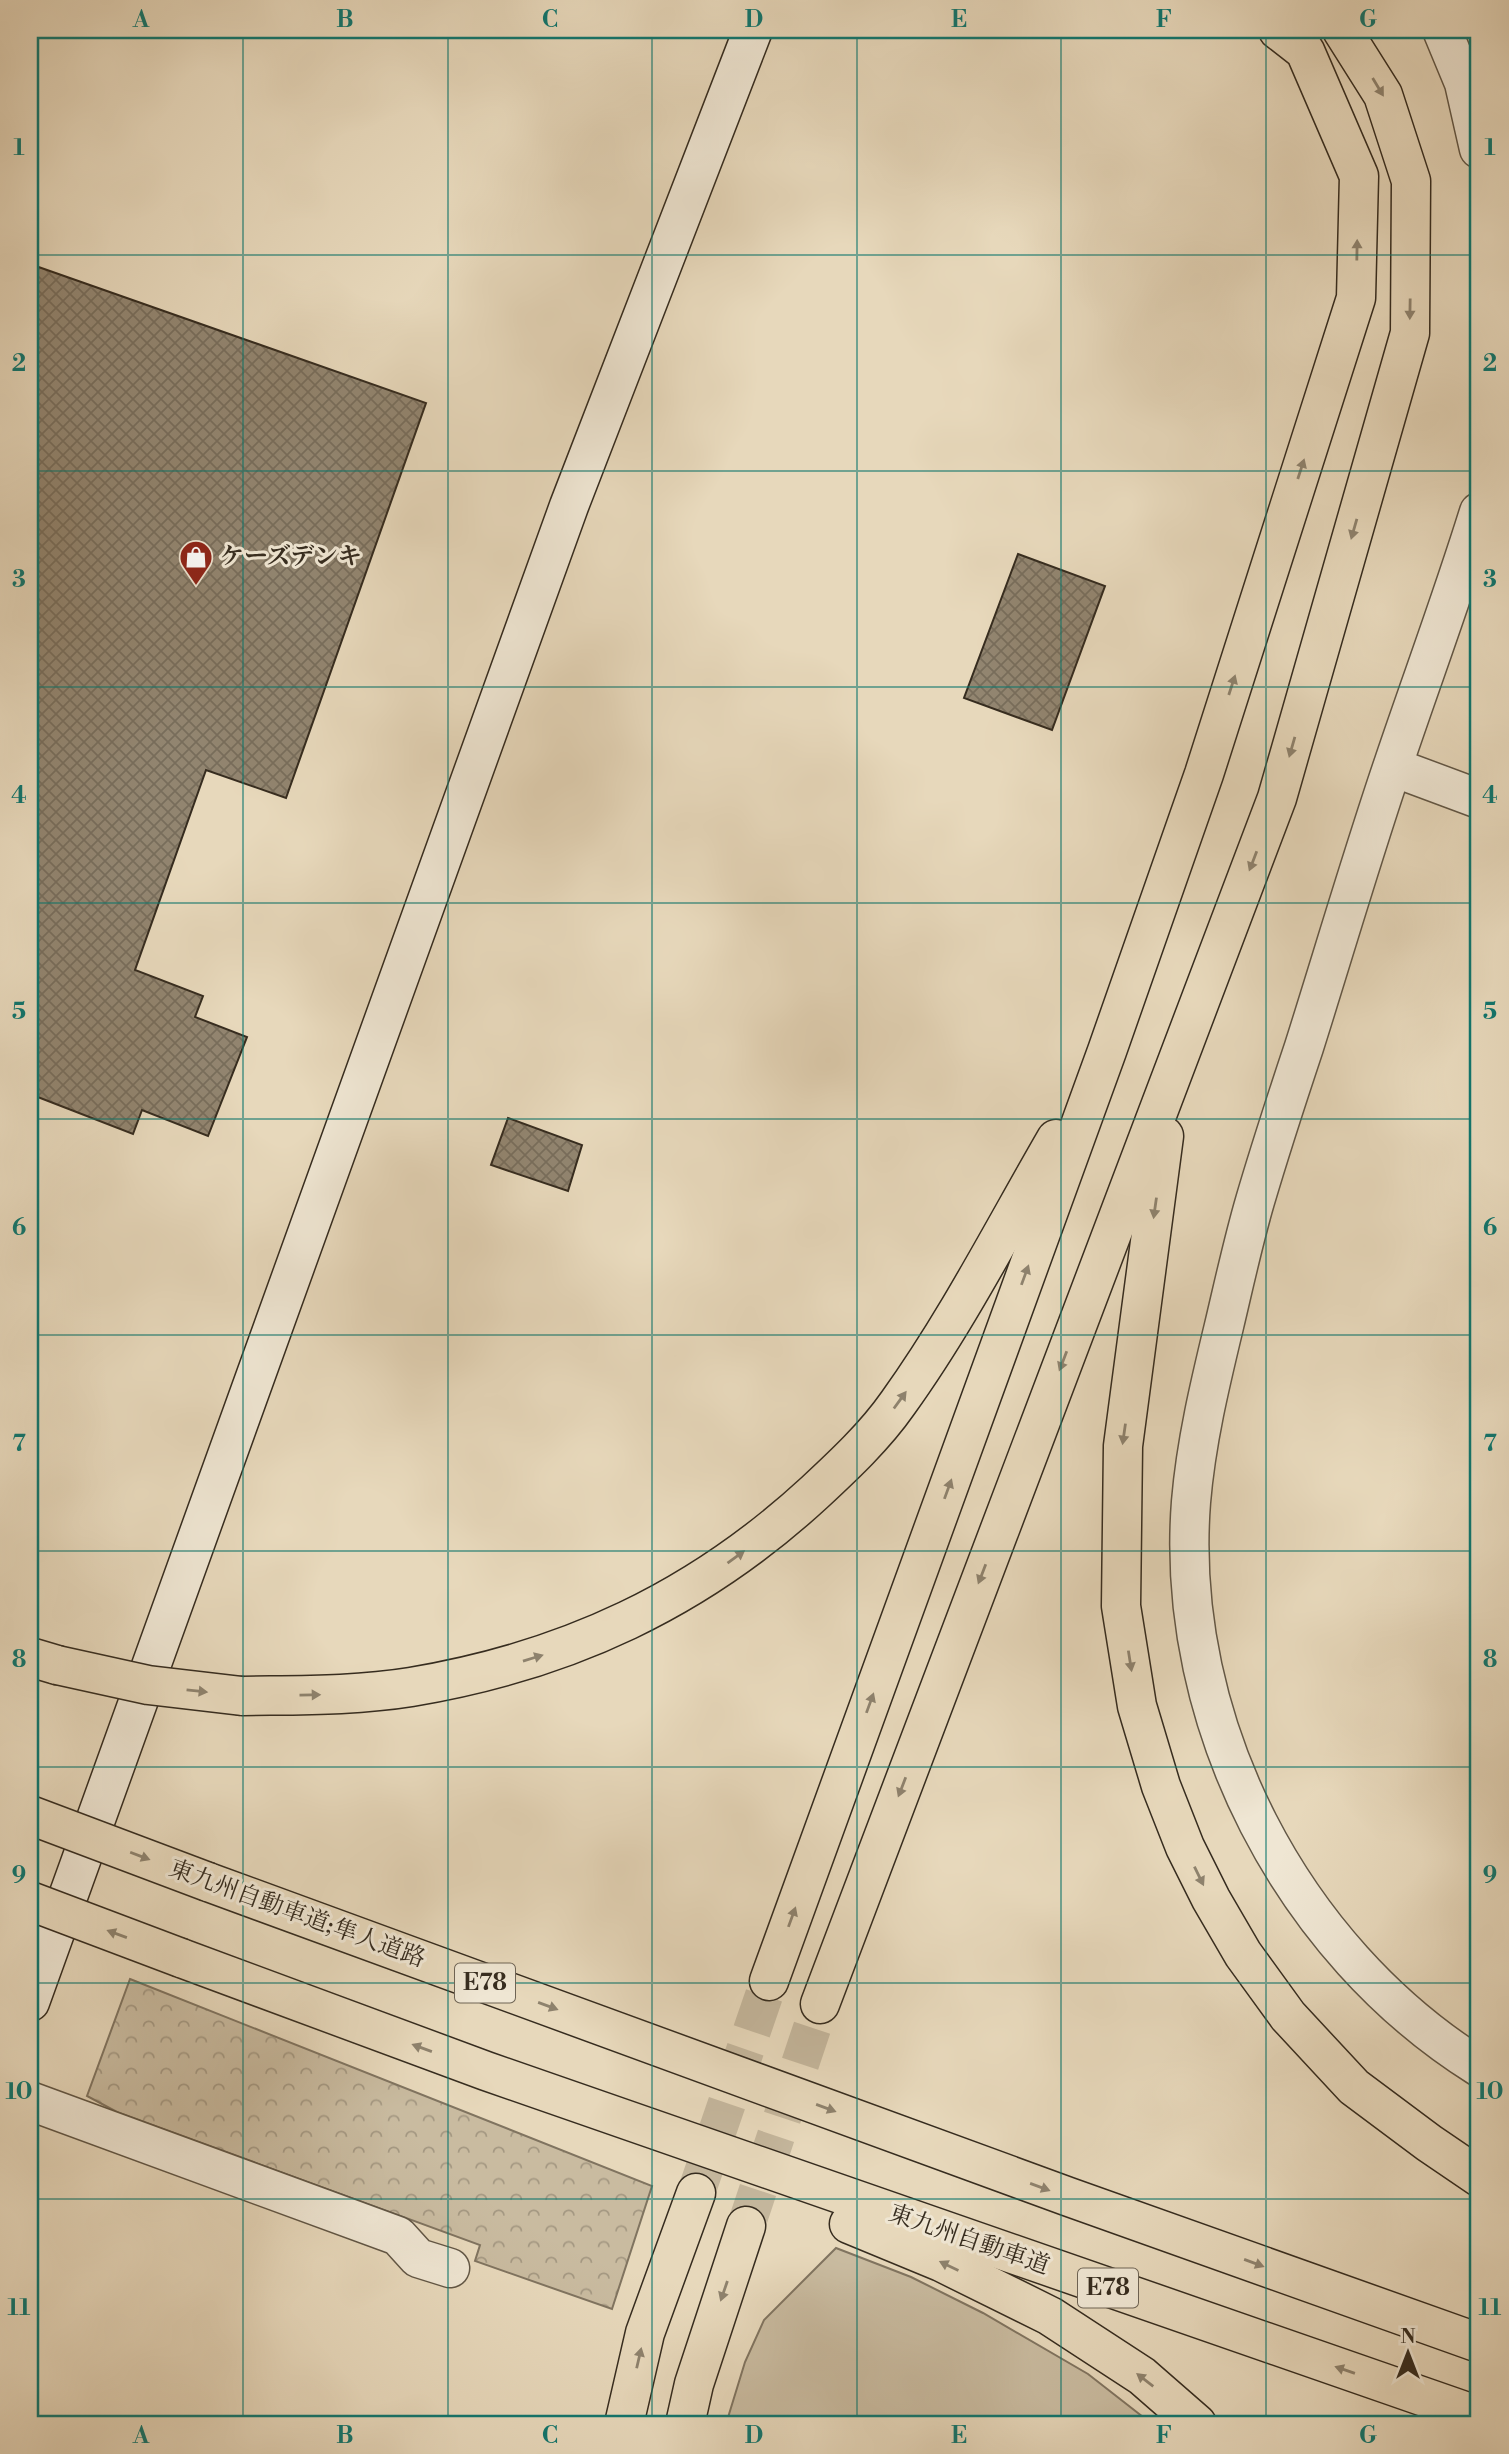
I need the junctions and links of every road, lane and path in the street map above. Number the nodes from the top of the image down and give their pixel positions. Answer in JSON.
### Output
{"nodes":[{"id":1,"x":753,"y":30,"type":"edge"},
{"id":2,"x":1278,"y":30,"type":"edge"},
{"id":3,"x":1342,"y":30,"type":"edge"},
{"id":4,"x":1442,"y":30,"type":"edge"},
{"id":5,"x":1479,"y":149,"type":"edge"},
{"id":6,"x":1479,"y":512,"type":"edge"},
{"id":7,"x":1392,"y":766,"type":"junction"},
{"id":8,"x":1479,"y":799,"type":"edge"},
{"id":9,"x":1107,"y":1051,"type":"junction"},
{"id":10,"x":1174,"y":1068,"type":"junction"},
{"id":11,"x":44,"y":1661,"type":"edge"},
{"id":12,"x":30,"y":1815,"type":"edge"},
{"id":13,"x":30,"y":1901,"type":"edge"},
{"id":14,"x":769,"y":1981,"type":"tunnel mouth"},
{"id":15,"x":30,"y":2001,"type":"edge"},
{"id":16,"x":820,"y":2004,"type":"tunnel mouth"},
{"id":17,"x":1479,"y":2067,"type":"edge"},
{"id":18,"x":486,"y":2071,"type":"junction"},
{"id":19,"x":30,"y":2101,"type":"edge"},
{"id":20,"x":1479,"y":2177,"type":"edge"},
{"id":21,"x":696,"y":2193,"type":"tunnel mouth"},
{"id":22,"x":746,"y":2227,"type":"tunnel mouth"},
{"id":23,"x":450,"y":2268,"type":"dead end"},
{"id":24,"x":1479,"y":2343,"type":"edge"},
{"id":25,"x":1479,"y":2416,"type":"edge"},
{"id":26,"x":624,"y":2424,"type":"edge"},
{"id":27,"x":685,"y":2424,"type":"edge"},
{"id":28,"x":1196,"y":2424,"type":"edge"}],
"edges":[{"from":1,"to":15,"type":"street"},
{"from":9,"to":2,"type":"highway","one_way":true},
{"from":3,"to":10,"type":"highway","one_way":true},
{"from":4,"to":5,"type":"street"},
{"from":6,"to":7,"type":"street"},
{"from":7,"to":8,"type":"street"},
{"from":7,"to":17,"type":"street"},
{"from":11,"to":9,"type":"highway","one_way":true,"bridge":true},
{"from":14,"to":9,"type":"highway","one_way":true},
{"from":10,"to":16,"type":"highway","one_way":true},
{"from":10,"to":20,"type":"highway","one_way":true},
{"from":12,"to":24,"type":"highway","name":"東九州自動車道;隼人道路","number":"E78","one_way":true,"bridge":true},
{"from":18,"to":13,"type":"highway","number":"E78","one_way":true,"bridge":true},
{"from":25,"to":18,"type":"highway","name":"東九州自動車道","number":"E78","one_way":true},
{"from":28,"to":18,"type":"highway","one_way":true},
{"from":19,"to":23,"type":"street"},
{"from":26,"to":21,"type":"highway","one_way":true},
{"from":22,"to":27,"type":"highway","one_way":true}]}
